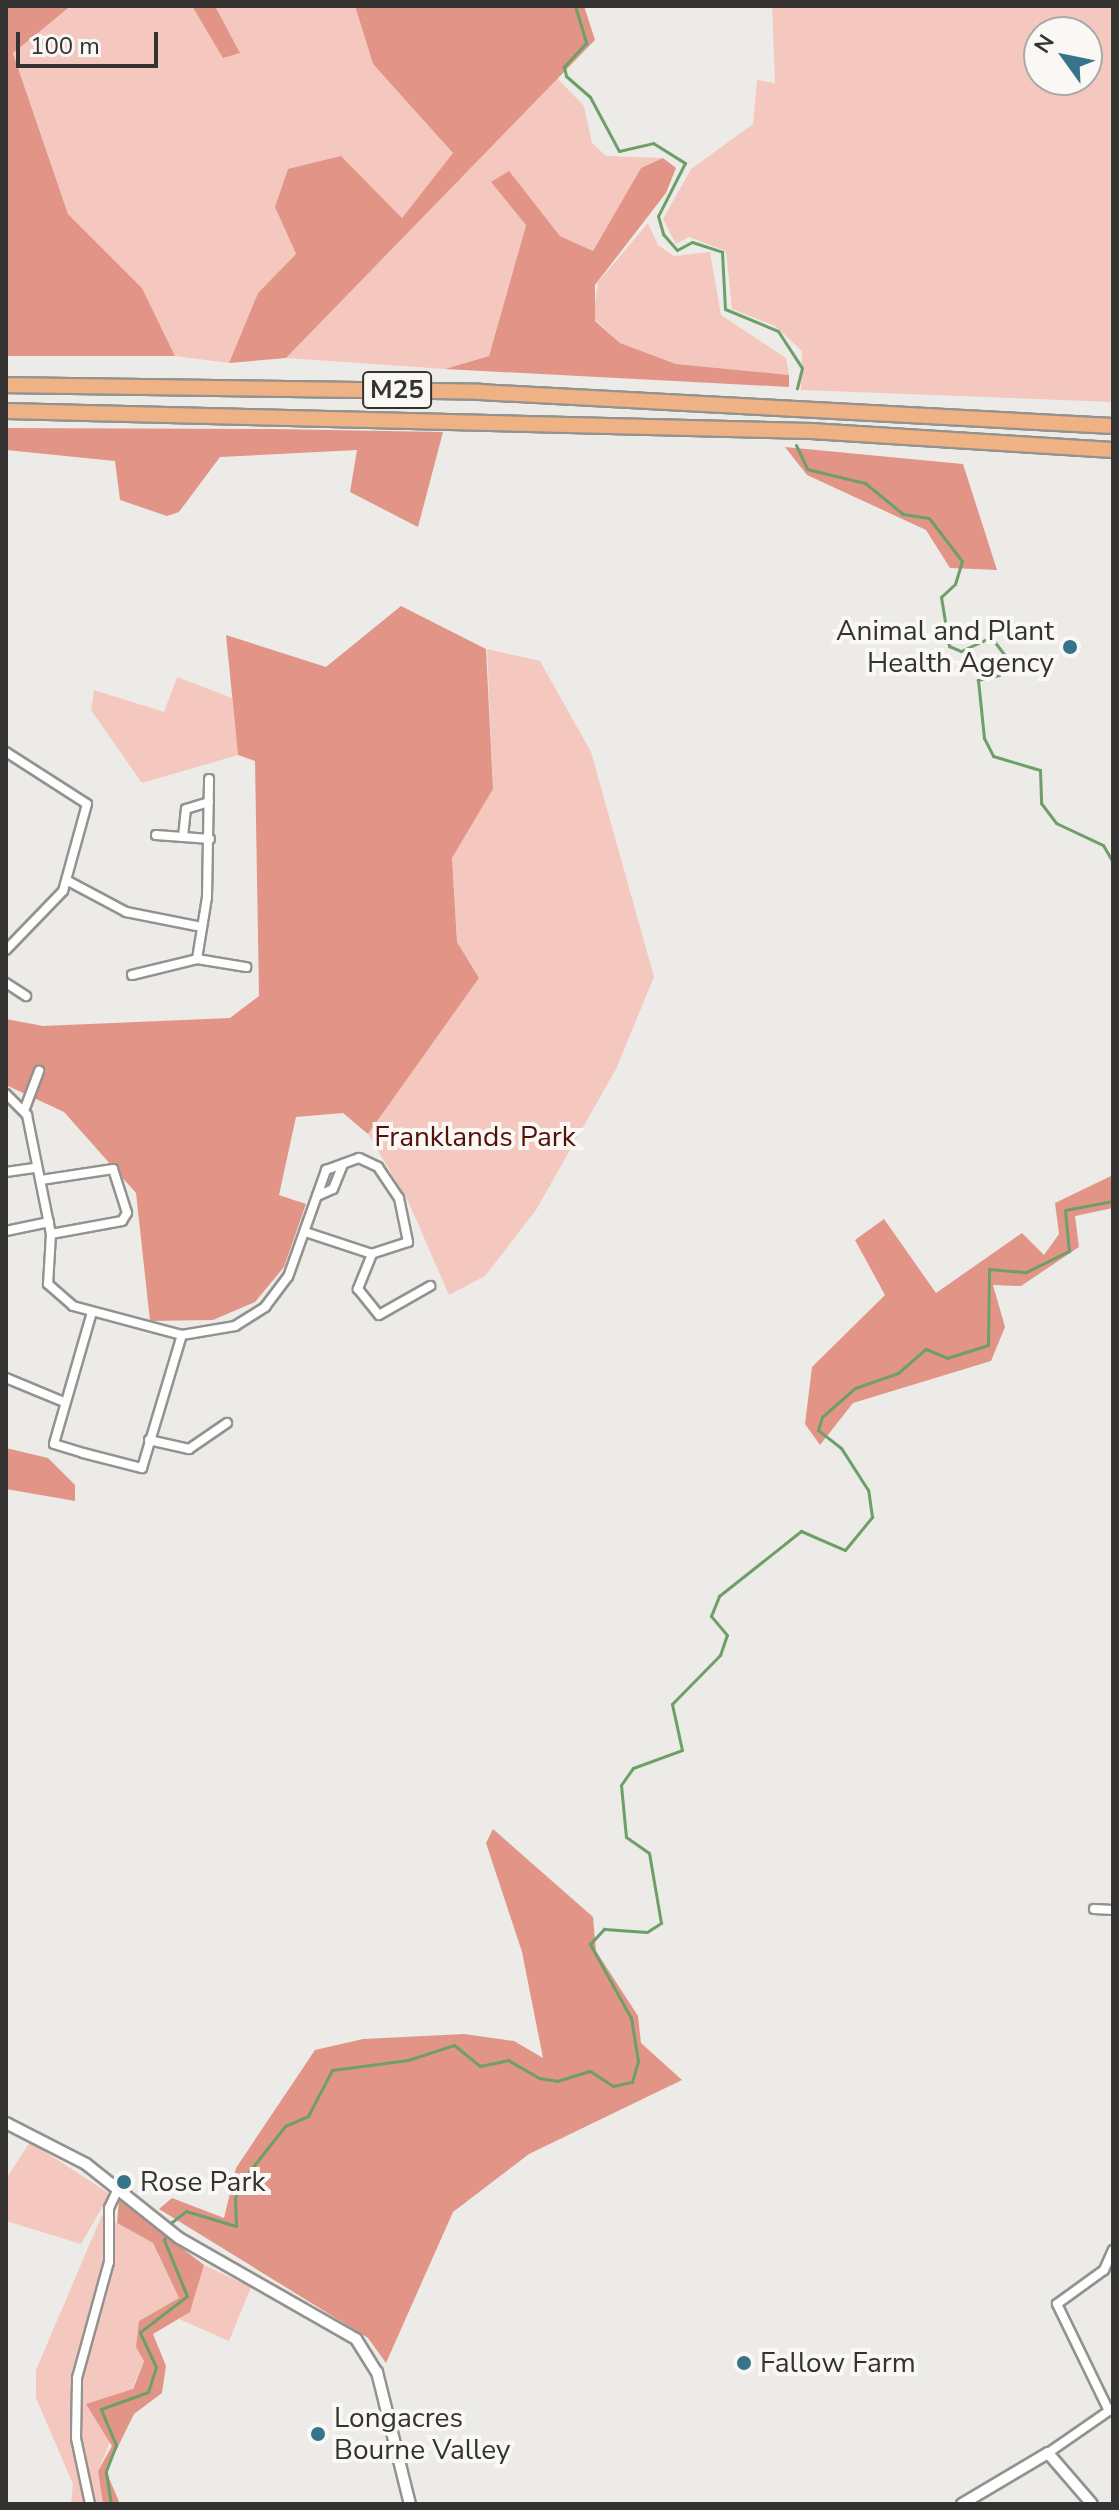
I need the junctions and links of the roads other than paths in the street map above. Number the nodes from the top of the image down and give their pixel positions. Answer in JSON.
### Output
{"nodes":[{"id":1,"x":6,"y":385,"type":"edge"},
{"id":2,"x":6,"y":411,"type":"edge"},
{"id":3,"x":1113,"y":426,"type":"edge"},
{"id":4,"x":1113,"y":450,"type":"edge"},
{"id":5,"x":6,"y":752,"type":"edge"},
{"id":6,"x":209,"y":779,"type":"dead end"},
{"id":7,"x":209,"y":802,"type":"junction"},
{"id":8,"x":156,"y":835,"type":"dead end"},
{"id":9,"x":183,"y":837,"type":"junction"},
{"id":10,"x":210,"y":839,"type":"junction"},
{"id":11,"x":68,"y":881,"type":"junction"},
{"id":12,"x":197,"y":926,"type":"junction"},
{"id":13,"x":6,"y":950,"type":"edge"},
{"id":14,"x":197,"y":959,"type":"junction"},
{"id":15,"x":246,"y":967,"type":"dead end"},
{"id":16,"x":132,"y":975,"type":"dead end"},
{"id":17,"x":6,"y":983,"type":"edge"},
{"id":18,"x":26,"y":996,"type":"dead end"},
{"id":19,"x":39,"y":1071,"type":"dead end"},
{"id":20,"x":6,"y":1094,"type":"edge"},
{"id":21,"x":24,"y":1111,"type":"junction"},
{"id":22,"x":343,"y":1164,"type":"junction"},
{"id":23,"x":36,"y":1168,"type":"junction"},
{"id":24,"x":6,"y":1172,"type":"edge"},
{"id":25,"x":41,"y":1180,"type":"junction"},
{"id":26,"x":317,"y":1196,"type":"junction"},
{"id":27,"x":49,"y":1222,"type":"junction"},
{"id":28,"x":6,"y":1231,"type":"edge"},
{"id":29,"x":305,"y":1232,"type":"junction"},
{"id":30,"x":51,"y":1234,"type":"junction"},
{"id":31,"x":372,"y":1254,"type":"junction"},
{"id":32,"x":430,"y":1286,"type":"dead end"},
{"id":33,"x":92,"y":1312,"type":"junction"},
{"id":34,"x":182,"y":1335,"type":"junction"},
{"id":35,"x":6,"y":1378,"type":"edge"},
{"id":36,"x":64,"y":1402,"type":"junction"},
{"id":37,"x":227,"y":1423,"type":"dead end"},
{"id":38,"x":149,"y":1440,"type":"junction"},
{"id":39,"x":1094,"y":1909,"type":"dead end"},
{"id":40,"x":1113,"y":1910,"type":"edge"},
{"id":41,"x":6,"y":2123,"type":"edge"},
{"id":42,"x":118,"y":2189,"type":"junction"},
{"id":43,"x":1113,"y":2250,"type":"edge"},
{"id":44,"x":1111,"y":2410,"type":"edge"},
{"id":45,"x":1048,"y":2453,"type":"junction"},
{"id":46,"x":90,"y":2504,"type":"edge"},
{"id":47,"x":410,"y":2504,"type":"edge"},
{"id":48,"x":962,"y":2504,"type":"edge"},
{"id":49,"x":1092,"y":2504,"type":"edge"}],
"edges":[{"from":1,"to":3,"type":"highway","number":"M25"},
{"from":2,"to":4,"type":"highway","number":"M25"},
{"from":5,"to":11,"type":"street"},
{"from":6,"to":7,"type":"street"},
{"from":7,"to":9,"type":"street"},
{"from":7,"to":10,"type":"street"},
{"from":8,"to":9,"type":"street"},
{"from":9,"to":10,"type":"street"},
{"from":10,"to":12,"type":"street"},
{"from":11,"to":12,"type":"street"},
{"from":11,"to":13,"type":"street"},
{"from":12,"to":14,"type":"street"},
{"from":14,"to":15,"type":"street"},
{"from":14,"to":16,"type":"street"},
{"from":17,"to":18,"type":"street"},
{"from":19,"to":21,"type":"street"},
{"from":20,"to":21,"type":"street"},
{"from":21,"to":23,"type":"street"},
{"from":22,"to":26,"type":"street"},
{"from":22,"to":26,"type":"street"},
{"from":22,"to":31,"type":"street"},
{"from":23,"to":24,"type":"street"},
{"from":23,"to":25,"type":"street"},
{"from":25,"to":27,"type":"street"},
{"from":25,"to":30,"type":"street"},
{"from":26,"to":29,"type":"street"},
{"from":27,"to":28,"type":"street"},
{"from":27,"to":30,"type":"street"},
{"from":29,"to":31,"type":"street"},
{"from":29,"to":34,"type":"street"},
{"from":30,"to":33,"type":"street"},
{"from":31,"to":32,"type":"street"},
{"from":33,"to":34,"type":"street"},
{"from":33,"to":36,"type":"street"},
{"from":34,"to":38,"type":"street"},
{"from":35,"to":36,"type":"street"},
{"from":36,"to":38,"type":"street"},
{"from":37,"to":38,"type":"street"},
{"from":39,"to":40,"type":"street"},
{"from":41,"to":42,"type":"street"},
{"from":42,"to":46,"type":"street"},
{"from":42,"to":47,"type":"street"},
{"from":43,"to":44,"type":"street"},
{"from":44,"to":45,"type":"street"},
{"from":45,"to":48,"type":"street"},
{"from":45,"to":49,"type":"street"}]}
